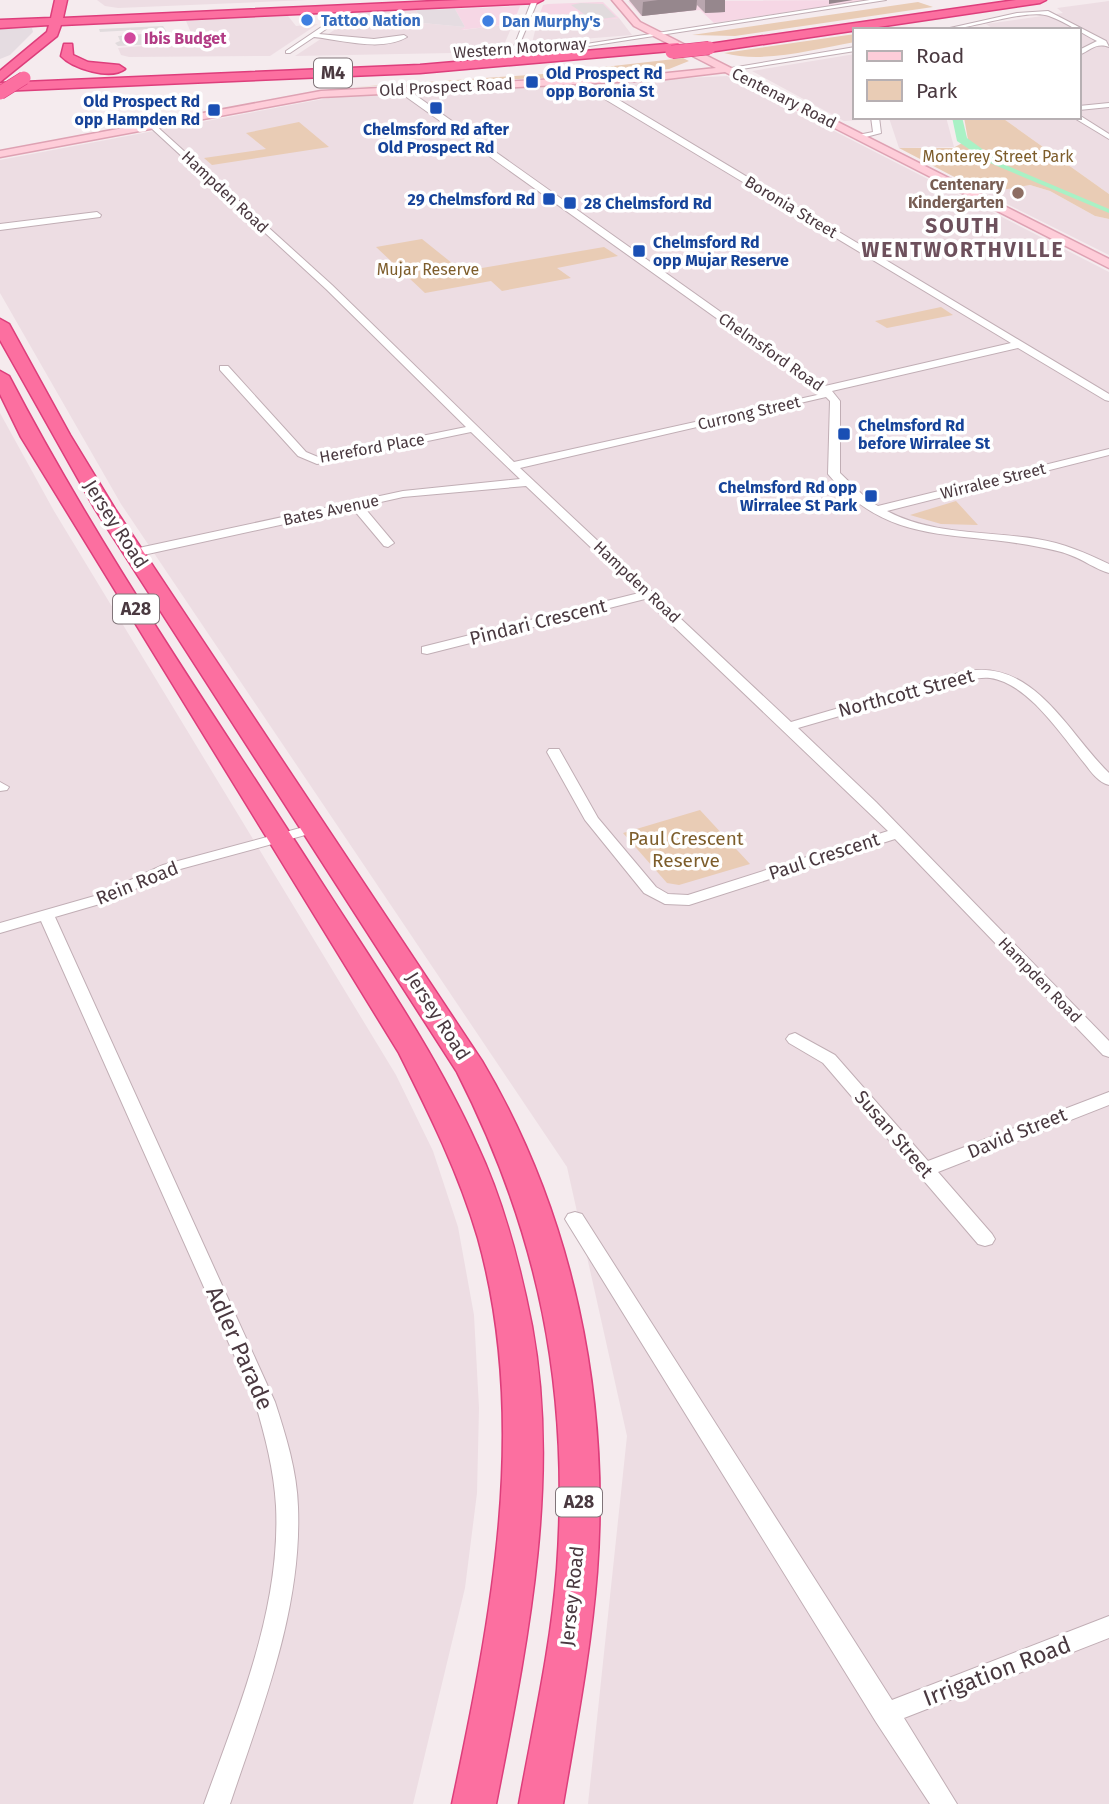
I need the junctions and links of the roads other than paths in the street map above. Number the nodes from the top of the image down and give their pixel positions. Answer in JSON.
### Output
{"nodes":[{"id":1,"x":376,"y":0,"type":"edge"},
{"id":2,"x":536,"y":0,"type":"edge"},
{"id":3,"x":616,"y":0,"type":"edge"},
{"id":4,"x":883,"y":0,"type":"edge"},
{"id":5,"x":1008,"y":0,"type":"edge"},
{"id":6,"x":1041,"y":6,"type":"edge"},
{"id":7,"x":354,"y":8,"type":"junction"},
{"id":8,"x":967,"y":8,"type":"junction"},
{"id":9,"x":60,"y":12,"type":"edge"},
{"id":10,"x":83,"y":16,"type":"junction"},
{"id":11,"x":0,"y":18,"type":"edge"},
{"id":12,"x":29,"y":23,"type":"junction"},
{"id":13,"x":0,"y":24,"type":"edge"},
{"id":14,"x":952,"y":28,"type":"edge"},
{"id":15,"x":1080,"y":28,"type":"edge"},
{"id":16,"x":1081,"y":29,"type":"edge"},
{"id":17,"x":658,"y":34,"type":"junction"},
{"id":18,"x":314,"y":35,"type":"junction"},
{"id":19,"x":404,"y":37,"type":"dead end"},
{"id":20,"x":46,"y":41,"type":"junction"},
{"id":21,"x":1106,"y":43,"type":"edge"},
{"id":22,"x":589,"y":44,"type":"dead end"},
{"id":23,"x":515,"y":48,"type":"dead end"},
{"id":24,"x":670,"y":49,"type":"junction"},
{"id":25,"x":853,"y":49,"type":"edge"},
{"id":26,"x":288,"y":52,"type":"dead end"},
{"id":27,"x":1081,"y":53,"type":"edge"},
{"id":28,"x":570,"y":62,"type":"junction"},
{"id":29,"x":160,"y":69,"type":"junction"},
{"id":30,"x":729,"y":69,"type":"junction"},
{"id":31,"x":31,"y":73,"type":"junction"},
{"id":32,"x":3,"y":75,"type":"edge"},
{"id":33,"x":581,"y":81,"type":"junction"},
{"id":34,"x":401,"y":89,"type":"junction"},
{"id":35,"x":0,"y":91,"type":"edge"},
{"id":36,"x":232,"y":92,"type":"dead end"},
{"id":37,"x":1109,"y":105,"type":"edge"},
{"id":38,"x":1081,"y":108,"type":"edge"},
{"id":39,"x":1081,"y":118,"type":"edge"},
{"id":40,"x":875,"y":119,"type":"edge"},
{"id":41,"x":153,"y":125,"type":"junction"},
{"id":42,"x":861,"y":137,"type":"junction"},
{"id":43,"x":1109,"y":137,"type":"edge"},
{"id":44,"x":0,"y":154,"type":"edge"},
{"id":45,"x":97,"y":215,"type":"dead end"},
{"id":46,"x":0,"y":227,"type":"edge"},
{"id":47,"x":1109,"y":264,"type":"edge"},
{"id":48,"x":0,"y":324,"type":"edge"},
{"id":49,"x":1022,"y":344,"type":"junction"},
{"id":50,"x":224,"y":368,"type":"dead end"},
{"id":51,"x":0,"y":376,"type":"edge"},
{"id":52,"x":827,"y":392,"type":"junction"},
{"id":53,"x":1109,"y":398,"type":"edge"},
{"id":54,"x":475,"y":428,"type":"junction"},
{"id":55,"x":1109,"y":452,"type":"edge"},
{"id":56,"x":512,"y":466,"type":"junction"},
{"id":57,"x":529,"y":482,"type":"junction"},
{"id":58,"x":356,"y":505,"type":"junction"},
{"id":59,"x":876,"y":510,"type":"junction"},
{"id":60,"x":388,"y":543,"type":"dead end"},
{"id":61,"x":134,"y":553,"type":"junction"},
{"id":62,"x":1109,"y":569,"type":"edge"},
{"id":63,"x":650,"y":594,"type":"junction"},
{"id":64,"x":427,"y":650,"type":"dead end"},
{"id":65,"x":787,"y":727,"type":"junction"},
{"id":66,"x":554,"y":752,"type":"dead end"},
{"id":67,"x":1109,"y":781,"type":"edge"},
{"id":68,"x":297,"y":832,"type":"junction"},
{"id":69,"x":898,"y":833,"type":"junction"},
{"id":70,"x":668,"y":900,"type":"junction"},
{"id":71,"x":47,"y":914,"type":"junction"},
{"id":72,"x":660,"y":916,"type":"dead end"},
{"id":73,"x":0,"y":928,"type":"edge"},
{"id":74,"x":795,"y":1039,"type":"dead end"},
{"id":75,"x":1109,"y":1051,"type":"edge"},
{"id":76,"x":1109,"y":1098,"type":"edge"},
{"id":77,"x":926,"y":1170,"type":"junction"},
{"id":78,"x":575,"y":1219,"type":"dead end"},
{"id":79,"x":985,"y":1239,"type":"dead end"},
{"id":80,"x":1109,"y":1627,"type":"edge"},
{"id":81,"x":885,"y":1714,"type":"junction"},
{"id":82,"x":217,"y":1804,"type":"edge"},
{"id":83,"x":474,"y":1804,"type":"edge"},
{"id":84,"x":541,"y":1804,"type":"edge"},
{"id":85,"x":944,"y":1804,"type":"edge"}],
"edges":[{"from":1,"to":10,"type":"highway"},
{"from":2,"to":7,"type":"highway"},
{"from":2,"to":23,"type":"street"},
{"from":3,"to":17,"type":"main road","name":"Centenary Road"},
{"from":4,"to":17,"type":"street"},
{"from":5,"to":8,"type":"highway","name":"Western Motorway","number":"M4"},
{"from":6,"to":8,"type":"highway","name":"Western Motorway","number":"M4"},
{"from":6,"to":14,"type":"street"},
{"from":6,"to":15,"type":"street"},
{"from":7,"to":10,"type":"highway"},
{"from":7,"to":18,"type":"street"},
{"from":8,"to":24,"type":"highway","name":"Western Motorway","number":"M4","bridge":true},
{"from":9,"to":10,"type":"highway"},
{"from":9,"to":11,"type":"highway"},
{"from":9,"to":12,"type":"highway"},
{"from":9,"to":20,"type":"highway"},
{"from":10,"to":29,"type":"highway"},
{"from":12,"to":13,"type":"highway"},
{"from":12,"to":20,"type":"highway"},
{"from":16,"to":21,"type":"street"},
{"from":17,"to":22,"type":"street"},
{"from":17,"to":30,"type":"main road","name":"Centenary Road"},
{"from":18,"to":19,"type":"street"},
{"from":18,"to":26,"type":"street"},
{"from":20,"to":32,"type":"highway"},
{"from":21,"to":27,"type":"street"},
{"from":24,"to":28,"type":"highway","name":"Western Motorway","number":"M4"},
{"from":24,"to":29,"type":"highway"},
{"from":24,"to":35,"type":"highway","name":"Western Motorway","number":"M4"},
{"from":25,"to":30,"type":"street"},
{"from":28,"to":35,"type":"highway","name":"Western Motorway","number":"M4"},
{"from":28,"to":36,"type":"highway"},
{"from":29,"to":31,"type":"highway"},
{"from":30,"to":33,"type":"main road","name":"Old Prospect Road"},
{"from":30,"to":42,"type":"main road","name":"Centenary Road"},
{"from":31,"to":32,"type":"highway"},
{"from":31,"to":35,"type":"highway","bridge":true},
{"from":33,"to":34,"type":"main road","name":"Old Prospect Road"},
{"from":33,"to":49,"type":"street","name":"Boronia Street"},
{"from":34,"to":41,"type":"main road","name":"Old Prospect Road"},
{"from":34,"to":52,"type":"street","name":"Chelmsford Road"},
{"from":37,"to":38,"type":"street"},
{"from":39,"to":43,"type":"street"},
{"from":40,"to":42,"type":"street"},
{"from":41,"to":44,"type":"main road","name":"Old Prospect Road"},
{"from":41,"to":54,"type":"street","name":"Hampden Road"},
{"from":42,"to":47,"type":"main road","name":"Centenary Road"},
{"from":45,"to":46,"type":"street"},
{"from":48,"to":61,"type":"highway","name":"Jersey Road","number":"A28"},
{"from":49,"to":52,"type":"street","name":"Currong Street"},
{"from":49,"to":53,"type":"street","name":"Boronia Street"},
{"from":50,"to":54,"type":"street","name":"Hereford Place"},
{"from":51,"to":68,"type":"highway","name":"Jersey Road","number":"A28"},
{"from":52,"to":56,"type":"street","name":"Currong Street"},
{"from":52,"to":59,"type":"street","name":"Chelmsford Road"},
{"from":54,"to":56,"type":"street","name":"Hampden Road"},
{"from":55,"to":59,"type":"street","name":"Wirralee Street"},
{"from":56,"to":57,"type":"street","name":"Hampden Road"},
{"from":57,"to":58,"type":"street","name":"Bates Avenue"},
{"from":57,"to":63,"type":"street","name":"Hampden Road"},
{"from":58,"to":60,"type":"street"},
{"from":58,"to":61,"type":"street","name":"Bates Avenue"},
{"from":59,"to":62,"type":"street","name":"Chelmsford Road"},
{"from":61,"to":68,"type":"highway","name":"Jersey Road","number":"A28"},
{"from":63,"to":64,"type":"street","name":"Pindari Crescent"},
{"from":63,"to":65,"type":"street","name":"Hampden Road"},
{"from":65,"to":67,"type":"street","name":"Northcott Street"},
{"from":65,"to":69,"type":"street","name":"Hampden Road"},
{"from":66,"to":70,"type":"street"},
{"from":68,"to":71,"type":"street","name":"Rein Road"},
{"from":68,"to":83,"type":"highway","name":"Jersey Road","number":"A28"},
{"from":68,"to":84,"type":"highway","name":"Jersey Road","number":"A28"},
{"from":69,"to":70,"type":"street","name":"Paul Crescent"},
{"from":69,"to":75,"type":"street","name":"Hampden Road"},
{"from":70,"to":72,"type":"street"},
{"from":71,"to":73,"type":"street","name":"Rein Road"},
{"from":71,"to":82,"type":"street","name":"Adler Parade"},
{"from":74,"to":77,"type":"street","name":"Susan Street"},
{"from":76,"to":77,"type":"street","name":"David Street"},
{"from":77,"to":79,"type":"street","name":"Susan Street"},
{"from":78,"to":81,"type":"street"},
{"from":80,"to":81,"type":"street","name":"Irrigation Road"},
{"from":81,"to":85,"type":"street"}]}
